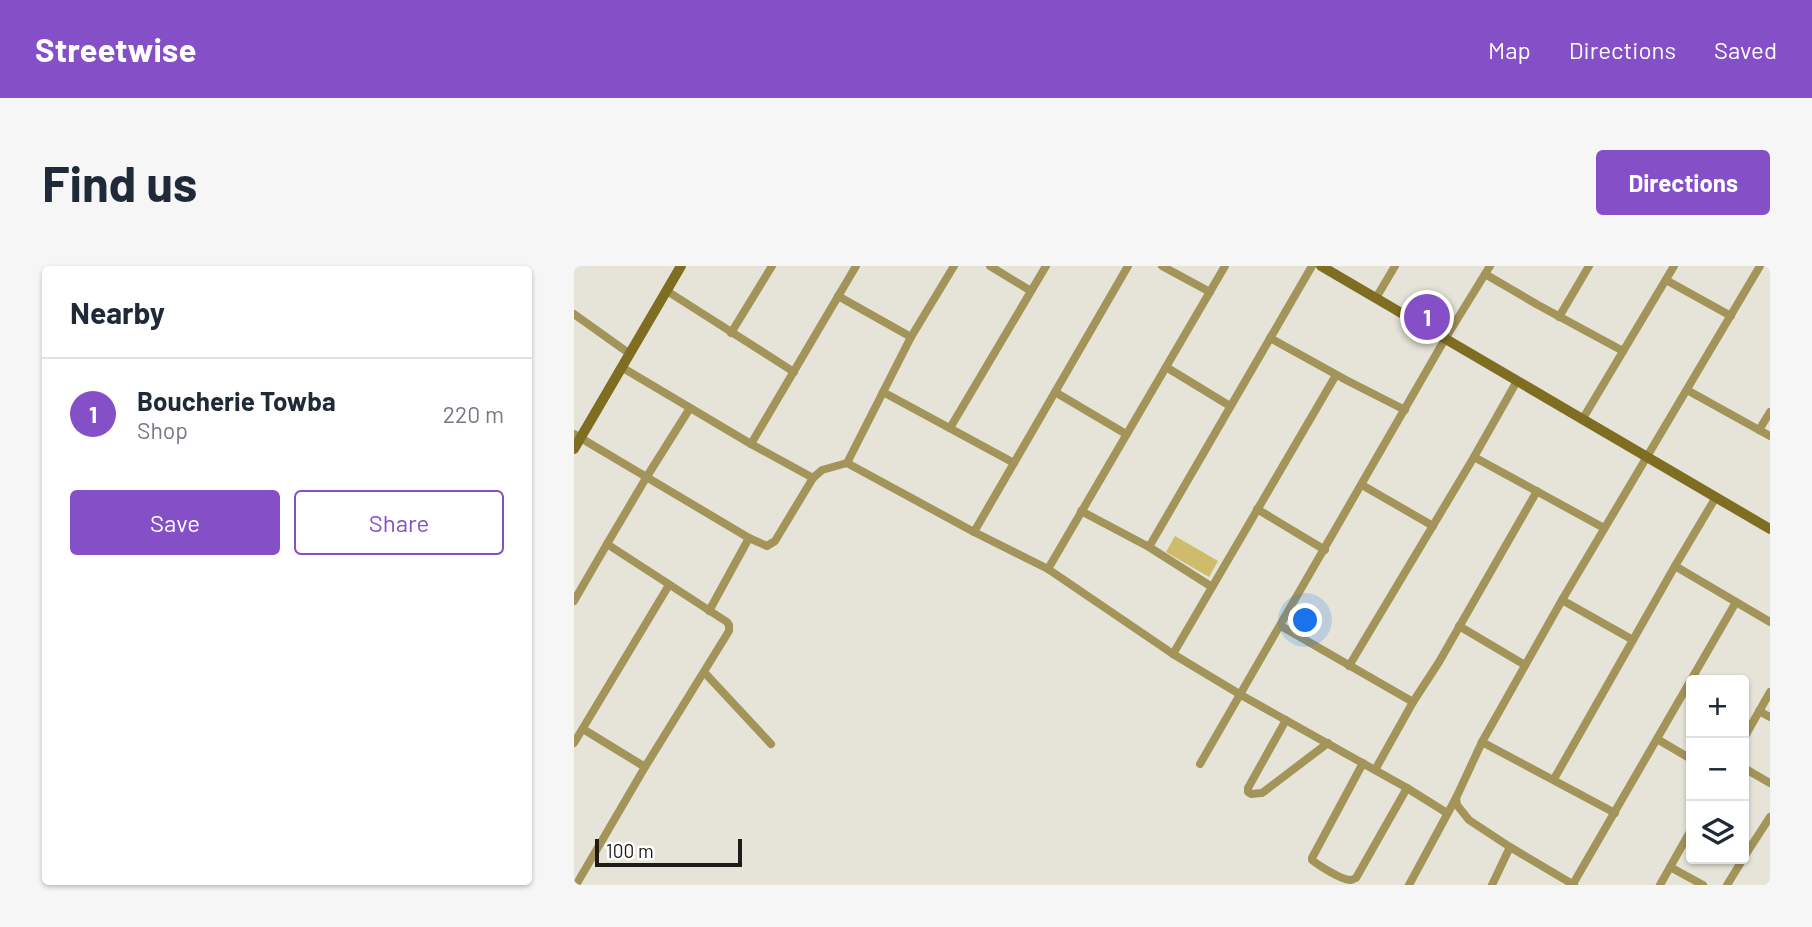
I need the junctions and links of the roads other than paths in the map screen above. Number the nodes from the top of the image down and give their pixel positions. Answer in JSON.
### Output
{"nodes":[{"id":1,"x":681,"y":266,"type":"edge"},
{"id":2,"x":772,"y":266,"type":"edge"},
{"id":3,"x":856,"y":266,"type":"edge"},
{"id":4,"x":954,"y":266,"type":"edge"},
{"id":5,"x":990,"y":266,"type":"edge"},
{"id":6,"x":1046,"y":266,"type":"edge"},
{"id":7,"x":1128,"y":266,"type":"edge"},
{"id":8,"x":1162,"y":266,"type":"edge"},
{"id":9,"x":1225,"y":266,"type":"edge"},
{"id":10,"x":1312,"y":266,"type":"edge"},
{"id":11,"x":1321,"y":266,"type":"edge"},
{"id":12,"x":1395,"y":266,"type":"edge"},
{"id":13,"x":1589,"y":266,"type":"edge"},
{"id":14,"x":1674,"y":266,"type":"edge"},
{"id":15,"x":1760,"y":266,"type":"edge"},
{"id":16,"x":1487,"y":270,"type":"edge"},
{"id":17,"x":1666,"y":279,"type":"junction"},
{"id":18,"x":667,"y":291,"type":"junction"},
{"id":19,"x":1031,"y":292,"type":"junction"},
{"id":20,"x":1210,"y":292,"type":"junction"},
{"id":21,"x":838,"y":296,"type":"junction"},
{"id":22,"x":1376,"y":299,"type":"junction"},
{"id":23,"x":574,"y":314,"type":"edge"},
{"id":24,"x":1731,"y":316,"type":"junction"},
{"id":25,"x":1559,"y":317,"type":"junction"},
{"id":26,"x":731,"y":333,"type":"junction"},
{"id":27,"x":911,"y":337,"type":"junction"},
{"id":28,"x":1270,"y":338,"type":"junction"},
{"id":29,"x":1445,"y":339,"type":"junction"},
{"id":30,"x":1623,"y":351,"type":"junction"},
{"id":31,"x":630,"y":355,"type":"junction"},
{"id":32,"x":1166,"y":367,"type":"junction"},
{"id":33,"x":623,"y":368,"type":"junction"},
{"id":34,"x":794,"y":372,"type":"junction"},
{"id":35,"x":1336,"y":375,"type":"junction"},
{"id":36,"x":1517,"y":381,"type":"junction"},
{"id":37,"x":1686,"y":390,"type":"junction"},
{"id":38,"x":883,"y":392,"type":"junction"},
{"id":39,"x":1055,"y":392,"type":"junction"},
{"id":40,"x":1230,"y":406,"type":"junction"},
{"id":41,"x":690,"y":408,"type":"junction"},
{"id":42,"x":1405,"y":410,"type":"junction"},
{"id":43,"x":1770,"y":412,"type":"edge"},
{"id":44,"x":1583,"y":420,"type":"junction"},
{"id":45,"x":950,"y":428,"type":"junction"},
{"id":46,"x":1759,"y":430,"type":"junction"},
{"id":47,"x":1126,"y":434,"type":"junction"},
{"id":48,"x":577,"y":436,"type":"edge"},
{"id":49,"x":1770,"y":436,"type":"edge"},
{"id":50,"x":751,"y":444,"type":"junction"},
{"id":51,"x":574,"y":449,"type":"edge"},
{"id":52,"x":1475,"y":457,"type":"junction"},
{"id":53,"x":1647,"y":457,"type":"junction"},
{"id":54,"x":847,"y":463,"type":"junction"},
{"id":55,"x":1014,"y":463,"type":"junction"},
{"id":56,"x":646,"y":478,"type":"junction"},
{"id":57,"x":813,"y":478,"type":"junction"},
{"id":58,"x":1362,"y":485,"type":"junction"},
{"id":59,"x":1537,"y":491,"type":"junction"},
{"id":60,"x":1716,"y":497,"type":"junction"},
{"id":61,"x":1258,"y":509,"type":"junction"},
{"id":62,"x":1082,"y":511,"type":"junction"},
{"id":63,"x":1433,"y":526,"type":"junction"},
{"id":64,"x":1604,"y":528,"type":"junction"},
{"id":65,"x":1770,"y":529,"type":"edge"},
{"id":66,"x":974,"y":532,"type":"junction"},
{"id":67,"x":749,"y":538,"type":"junction"},
{"id":68,"x":607,"y":544,"type":"junction"},
{"id":69,"x":1149,"y":547,"type":"junction"},
{"id":70,"x":1325,"y":550,"type":"junction"},
{"id":71,"x":1675,"y":566,"type":"junction"},
{"id":72,"x":1048,"y":569,"type":"junction"},
{"id":73,"x":669,"y":585,"type":"junction"},
{"id":74,"x":1212,"y":587,"type":"junction"},
{"id":75,"x":1562,"y":600,"type":"junction"},
{"id":76,"x":574,"y":601,"type":"edge"},
{"id":77,"x":1736,"y":602,"type":"junction"},
{"id":78,"x":709,"y":611,"type":"junction"},
{"id":79,"x":1770,"y":622,"type":"edge"},
{"id":80,"x":1281,"y":626,"type":"junction"},
{"id":81,"x":1459,"y":626,"type":"junction"},
{"id":82,"x":1633,"y":640,"type":"junction"},
{"id":83,"x":1173,"y":654,"type":"junction"},
{"id":84,"x":1525,"y":665,"type":"junction"},
{"id":85,"x":1349,"y":666,"type":"junction"},
{"id":86,"x":704,"y":672,"type":"junction"},
{"id":87,"x":1770,"y":692,"type":"edge"},
{"id":88,"x":1241,"y":695,"type":"junction"},
{"id":89,"x":1413,"y":702,"type":"junction"},
{"id":90,"x":1759,"y":711,"type":"junction"},
{"id":91,"x":1770,"y":717,"type":"edge"},
{"id":92,"x":1286,"y":720,"type":"junction"},
{"id":93,"x":583,"y":729,"type":"junction"},
{"id":94,"x":1749,"y":729,"type":"edge"},
{"id":95,"x":1657,"y":740,"type":"junction"},
{"id":96,"x":1482,"y":742,"type":"junction"},
{"id":97,"x":574,"y":743,"type":"edge"},
{"id":98,"x":1328,"y":743,"type":"junction"},
{"id":99,"x":771,"y":744,"type":"dead end"},
{"id":100,"x":1686,"y":756,"type":"edge"},
{"id":101,"x":1363,"y":763,"type":"junction"},
{"id":102,"x":1200,"y":764,"type":"dead end"},
{"id":103,"x":645,"y":767,"type":"junction"},
{"id":104,"x":1375,"y":770,"type":"junction"},
{"id":105,"x":1749,"y":771,"type":"edge"},
{"id":106,"x":1554,"y":779,"type":"junction"},
{"id":107,"x":1770,"y":783,"type":"edge"},
{"id":108,"x":1407,"y":788,"type":"junction"},
{"id":109,"x":1456,"y":798,"type":"junction"},
{"id":110,"x":1447,"y":813,"type":"junction"},
{"id":111,"x":1615,"y":813,"type":"junction"},
{"id":112,"x":1770,"y":817,"type":"edge"},
{"id":113,"x":1686,"y":839,"type":"edge"},
{"id":114,"x":1510,"y":847,"type":"junction"},
{"id":115,"x":1749,"y":849,"type":"edge"},
{"id":116,"x":1739,"y":864,"type":"edge"},
{"id":117,"x":1670,"y":867,"type":"junction"},
{"id":118,"x":576,"y":885,"type":"edge"},
{"id":119,"x":1409,"y":885,"type":"edge"},
{"id":120,"x":1492,"y":885,"type":"edge"},
{"id":121,"x":1574,"y":885,"type":"edge"},
{"id":122,"x":1660,"y":885,"type":"edge"},
{"id":123,"x":1703,"y":885,"type":"edge"},
{"id":124,"x":1727,"y":885,"type":"edge"}],
"edges":[{"from":1,"to":18,"type":"main road"},
{"from":2,"to":26,"type":"street"},
{"from":3,"to":21,"type":"street"},
{"from":4,"to":27,"type":"street"},
{"from":5,"to":19,"type":"street"},
{"from":6,"to":19,"type":"street"},
{"from":7,"to":39,"type":"street"},
{"from":8,"to":20,"type":"street"},
{"from":9,"to":20,"type":"street"},
{"from":10,"to":28,"type":"street"},
{"from":11,"to":22,"type":"main road"},
{"from":12,"to":22,"type":"street"},
{"from":13,"to":25,"type":"street"},
{"from":14,"to":17,"type":"street"},
{"from":15,"to":24,"type":"street"},
{"from":16,"to":25,"type":"street"},
{"from":16,"to":29,"type":"street"},
{"from":17,"to":24,"type":"street"},
{"from":17,"to":30,"type":"street"},
{"from":18,"to":26,"type":"street"},
{"from":18,"to":31,"type":"main road"},
{"from":19,"to":45,"type":"street"},
{"from":20,"to":32,"type":"street"},
{"from":21,"to":27,"type":"street"},
{"from":21,"to":34,"type":"street"},
{"from":22,"to":29,"type":"main road"},
{"from":23,"to":31,"type":"street"},
{"from":24,"to":37,"type":"street"},
{"from":25,"to":30,"type":"street"},
{"from":26,"to":34,"type":"street"},
{"from":27,"to":38,"type":"street"},
{"from":28,"to":35,"type":"street"},
{"from":28,"to":40,"type":"street"},
{"from":29,"to":36,"type":"main road"},
{"from":29,"to":42,"type":"street"},
{"from":30,"to":44,"type":"street"},
{"from":31,"to":33,"type":"main road"},
{"from":32,"to":40,"type":"street"},
{"from":32,"to":47,"type":"street"},
{"from":33,"to":41,"type":"street"},
{"from":33,"to":48,"type":"main road"},
{"from":34,"to":50,"type":"street"},
{"from":35,"to":42,"type":"street"},
{"from":35,"to":61,"type":"street"},
{"from":36,"to":44,"type":"main road"},
{"from":36,"to":52,"type":"street"},
{"from":37,"to":46,"type":"street"},
{"from":37,"to":53,"type":"street"},
{"from":38,"to":45,"type":"street"},
{"from":38,"to":54,"type":"street"},
{"from":39,"to":47,"type":"street"},
{"from":39,"to":55,"type":"street"},
{"from":40,"to":69,"type":"street"},
{"from":41,"to":50,"type":"street"},
{"from":41,"to":56,"type":"street"},
{"from":42,"to":58,"type":"street"},
{"from":43,"to":46,"type":"street"},
{"from":44,"to":53,"type":"main road"},
{"from":45,"to":55,"type":"street"},
{"from":46,"to":49,"type":"street"},
{"from":47,"to":62,"type":"street"},
{"from":48,"to":51,"type":"main road"},
{"from":48,"to":56,"type":"street"},
{"from":50,"to":57,"type":"street"},
{"from":52,"to":59,"type":"street"},
{"from":52,"to":63,"type":"street"},
{"from":53,"to":60,"type":"main road"},
{"from":53,"to":64,"type":"street"},
{"from":54,"to":57,"type":"street"},
{"from":54,"to":66,"type":"street"},
{"from":55,"to":66,"type":"street"},
{"from":56,"to":67,"type":"street"},
{"from":56,"to":68,"type":"street"},
{"from":57,"to":67,"type":"street"},
{"from":58,"to":63,"type":"street"},
{"from":58,"to":70,"type":"street"},
{"from":59,"to":64,"type":"street"},
{"from":59,"to":81,"type":"street"},
{"from":60,"to":65,"type":"main road"},
{"from":60,"to":71,"type":"street"},
{"from":61,"to":70,"type":"street"},
{"from":61,"to":74,"type":"street"},
{"from":62,"to":69,"type":"street"},
{"from":62,"to":72,"type":"street"},
{"from":63,"to":85,"type":"street"},
{"from":64,"to":75,"type":"street"},
{"from":66,"to":72,"type":"street"},
{"from":67,"to":78,"type":"street"},
{"from":68,"to":73,"type":"street"},
{"from":68,"to":76,"type":"street"},
{"from":69,"to":74,"type":"street"},
{"from":70,"to":80,"type":"street"},
{"from":71,"to":77,"type":"street"},
{"from":71,"to":82,"type":"street"},
{"from":72,"to":83,"type":"street"},
{"from":73,"to":78,"type":"street"},
{"from":73,"to":93,"type":"street"},
{"from":74,"to":83,"type":"street"},
{"from":75,"to":82,"type":"street"},
{"from":75,"to":84,"type":"street"},
{"from":77,"to":79,"type":"street"},
{"from":77,"to":95,"type":"street"},
{"from":78,"to":86,"type":"street"},
{"from":80,"to":85,"type":"street"},
{"from":80,"to":88,"type":"street"},
{"from":81,"to":84,"type":"street"},
{"from":81,"to":89,"type":"street"},
{"from":82,"to":106,"type":"street"},
{"from":83,"to":88,"type":"street"},
{"from":84,"to":96,"type":"street"},
{"from":85,"to":89,"type":"street"},
{"from":86,"to":99,"type":"street"},
{"from":86,"to":103,"type":"street"},
{"from":87,"to":90,"type":"street"},
{"from":88,"to":92,"type":"street"},
{"from":88,"to":102,"type":"street"},
{"from":89,"to":104,"type":"street"},
{"from":90,"to":91,"type":"street"},
{"from":90,"to":94,"type":"street"},
{"from":92,"to":98,"type":"street"},
{"from":92,"to":98,"type":"street"},
{"from":93,"to":97,"type":"street"},
{"from":93,"to":103,"type":"street"},
{"from":95,"to":100,"type":"street"},
{"from":95,"to":111,"type":"street"},
{"from":96,"to":106,"type":"street"},
{"from":96,"to":109,"type":"street"},
{"from":98,"to":101,"type":"street"},
{"from":101,"to":104,"type":"street"},
{"from":101,"to":108,"type":"street"},
{"from":103,"to":118,"type":"street"},
{"from":104,"to":108,"type":"street"},
{"from":105,"to":107,"type":"street"},
{"from":106,"to":111,"type":"street"},
{"from":108,"to":110,"type":"street"},
{"from":109,"to":110,"type":"street"},
{"from":109,"to":114,"type":"street"},
{"from":110,"to":119,"type":"street"},
{"from":111,"to":121,"type":"street"},
{"from":112,"to":115,"type":"street"},
{"from":113,"to":117,"type":"street"},
{"from":114,"to":120,"type":"street"},
{"from":114,"to":121,"type":"street"},
{"from":116,"to":124,"type":"street"},
{"from":117,"to":122,"type":"street"},
{"from":117,"to":123,"type":"street"}]}
